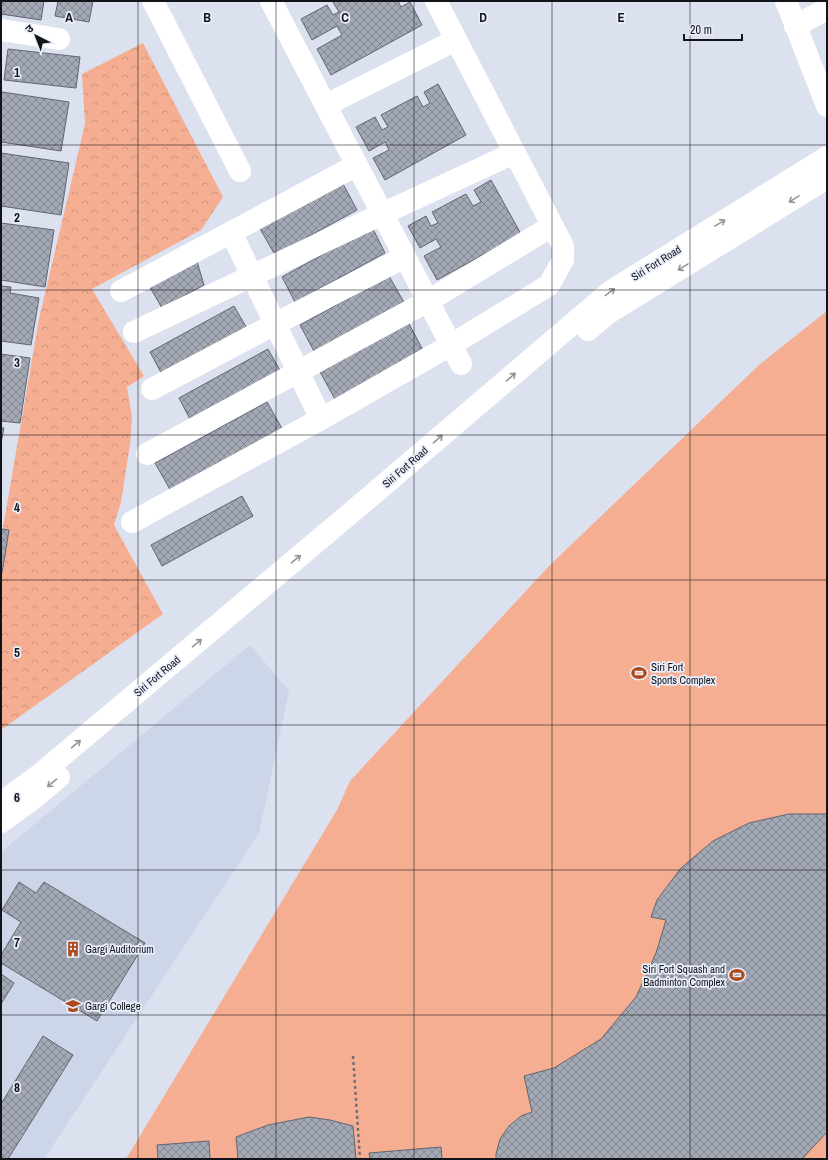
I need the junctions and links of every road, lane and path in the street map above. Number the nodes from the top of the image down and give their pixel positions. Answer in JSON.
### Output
{"nodes":[{"id":1,"x":153,"y":1,"type":"edge"},
{"id":2,"x":436,"y":1,"type":"edge"},
{"id":3,"x":786,"y":1,"type":"edge"},
{"id":4,"x":276,"y":3,"type":"edge"},
{"id":5,"x":827,"y":9,"type":"edge"},
{"id":6,"x":795,"y":26,"type":"junction"},
{"id":7,"x":1,"y":30,"type":"edge"},
{"id":8,"x":59,"y":39,"type":"dead end"},
{"id":9,"x":456,"y":40,"type":"junction"},
{"id":10,"x":326,"y":105,"type":"junction"},
{"id":11,"x":827,"y":106,"type":"edge"},
{"id":12,"x":514,"y":153,"type":"junction"},
{"id":13,"x":827,"y":157,"type":"edge"},
{"id":14,"x":357,"y":165,"type":"junction"},
{"id":15,"x":240,"y":171,"type":"dead end"},
{"id":16,"x":827,"y":178,"type":"edge"},
{"id":17,"x":382,"y":214,"type":"junction"},
{"id":18,"x":552,"y":226,"type":"junction"},
{"id":19,"x":231,"y":232,"type":"junction"},
{"id":20,"x":405,"y":257,"type":"junction"},
{"id":21,"x":252,"y":276,"type":"junction"},
{"id":22,"x":121,"y":290,"type":"dead end"},
{"id":23,"x":428,"y":301,"type":"junction"},
{"id":24,"x":275,"y":324,"type":"junction"},
{"id":25,"x":134,"y":332,"type":"dead end"},
{"id":26,"x":456,"y":354,"type":"junction"},
{"id":27,"x":298,"y":371,"type":"junction"},
{"id":28,"x":152,"y":389,"type":"dead end"},
{"id":29,"x":321,"y":419,"type":"junction"},
{"id":30,"x":147,"y":454,"type":"dead end"},
{"id":31,"x":132,"y":522,"type":"dead end"},
{"id":32,"x":1,"y":803,"type":"edge"},
{"id":33,"x":1,"y":822,"type":"edge"},
{"id":34,"x":352,"y":1056,"type":"dead end"},
{"id":35,"x":360,"y":1159,"type":"edge"}],
"edges":[{"from":1,"to":15,"type":"street"},
{"from":2,"to":9,"type":"street"},
{"from":3,"to":6,"type":"street"},
{"from":4,"to":10,"type":"street"},
{"from":5,"to":6,"type":"street"},
{"from":6,"to":11,"type":"street"},
{"from":7,"to":8,"type":"street"},
{"from":9,"to":10,"type":"street"},
{"from":9,"to":12,"type":"street"},
{"from":10,"to":14,"type":"street"},
{"from":12,"to":17,"type":"street"},
{"from":12,"to":18,"type":"street"},
{"from":32,"to":13,"type":"street","name":"Siri Fort Road","one_way":true},
{"from":14,"to":17,"type":"street"},
{"from":14,"to":19,"type":"street"},
{"from":16,"to":33,"type":"street","name":"Siri Fort Road","one_way":true},
{"from":17,"to":20,"type":"street"},
{"from":17,"to":21,"type":"street"},
{"from":18,"to":23,"type":"street"},
{"from":18,"to":26,"type":"street"},
{"from":19,"to":21,"type":"street"},
{"from":19,"to":22,"type":"street"},
{"from":20,"to":23,"type":"street"},
{"from":20,"to":24,"type":"street"},
{"from":21,"to":24,"type":"street"},
{"from":21,"to":25,"type":"street"},
{"from":23,"to":26,"type":"street"},
{"from":23,"to":27,"type":"street"},
{"from":24,"to":27,"type":"street"},
{"from":24,"to":28,"type":"street"},
{"from":26,"to":29,"type":"street"},
{"from":27,"to":29,"type":"street"},
{"from":27,"to":30,"type":"street"},
{"from":29,"to":31,"type":"street"},
{"from":34,"to":35,"type":"path"}]}
